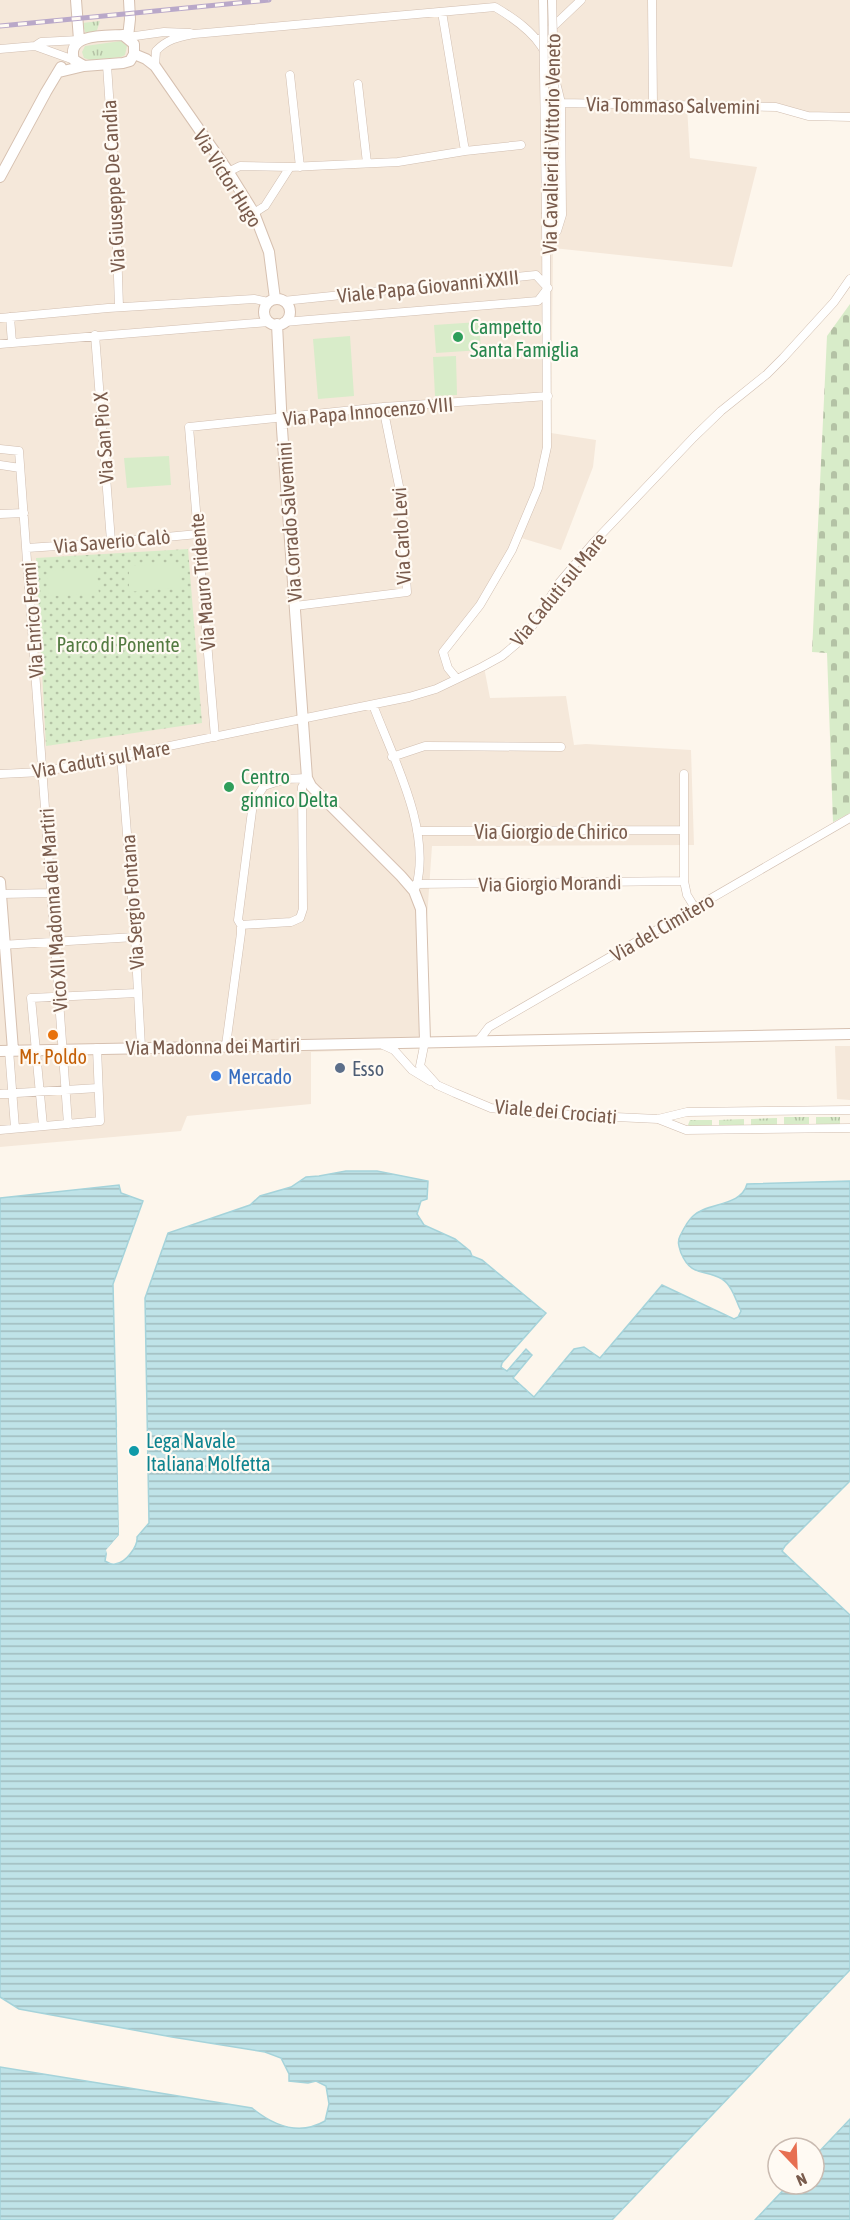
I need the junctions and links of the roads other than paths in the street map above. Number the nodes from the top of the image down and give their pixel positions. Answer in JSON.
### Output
{"nodes":[{"id":1,"x":76,"y":0,"type":"edge"},
{"id":2,"x":129,"y":0,"type":"edge"},
{"id":3,"x":543,"y":0,"type":"edge"},
{"id":4,"x":552,"y":0,"type":"edge"},
{"id":5,"x":581,"y":0,"type":"edge"},
{"id":6,"x":652,"y":0,"type":"edge"},
{"id":7,"x":442,"y":12,"type":"junction"},
{"id":8,"x":194,"y":34,"type":"junction"},
{"id":9,"x":128,"y":37,"type":"junction"},
{"id":10,"x":79,"y":40,"type":"junction"},
{"id":11,"x":539,"y":40,"type":"junction"},
{"id":12,"x":35,"y":46,"type":"junction"},
{"id":13,"x":0,"y":49,"type":"edge"},
{"id":14,"x":134,"y":54,"type":"junction"},
{"id":15,"x":79,"y":63,"type":"junction"},
{"id":16,"x":107,"y":65,"type":"junction"},
{"id":17,"x":155,"y":66,"type":"junction"},
{"id":18,"x":290,"y":75,"type":"dead end"},
{"id":19,"x":358,"y":84,"type":"dead end"},
{"id":20,"x":561,"y":103,"type":"junction"},
{"id":21,"x":653,"y":105,"type":"junction"},
{"id":22,"x":850,"y":117,"type":"edge"},
{"id":23,"x":521,"y":145,"type":"dead end"},
{"id":24,"x":465,"y":151,"type":"junction"},
{"id":25,"x":368,"y":164,"type":"junction"},
{"id":26,"x":290,"y":167,"type":"junction"},
{"id":27,"x":300,"y":167,"type":"junction"},
{"id":28,"x":228,"y":172,"type":"junction"},
{"id":29,"x":0,"y":177,"type":"edge"},
{"id":30,"x":254,"y":213,"type":"junction"},
{"id":31,"x":549,"y":214,"type":"junction"},
{"id":32,"x":551,"y":234,"type":"junction"},
{"id":33,"x":850,"y":279,"type":"edge"},
{"id":34,"x":548,"y":288,"type":"junction"},
{"id":35,"x":275,"y":301,"type":"junction"},
{"id":36,"x":119,"y":307,"type":"junction"},
{"id":37,"x":10,"y":317,"type":"junction"},
{"id":38,"x":0,"y":318,"type":"edge"},
{"id":39,"x":276,"y":323,"type":"junction"},
{"id":40,"x":95,"y":335,"type":"junction"},
{"id":41,"x":12,"y":342,"type":"junction"},
{"id":42,"x":0,"y":344,"type":"edge"},
{"id":43,"x":548,"y":396,"type":"junction"},
{"id":44,"x":383,"y":407,"type":"junction"},
{"id":45,"x":281,"y":418,"type":"junction"},
{"id":46,"x":189,"y":427,"type":"joint"},
{"id":47,"x":0,"y":449,"type":"edge"},
{"id":48,"x":0,"y":465,"type":"edge"},
{"id":49,"x":20,"y":468,"type":"junction"},
{"id":50,"x":24,"y":513,"type":"junction"},
{"id":51,"x":0,"y":514,"type":"edge"},
{"id":52,"x":198,"y":534,"type":"junction"},
{"id":53,"x":111,"y":541,"type":"junction"},
{"id":54,"x":27,"y":548,"type":"junction"},
{"id":55,"x":296,"y":606,"type":"junction"},
{"id":56,"x":457,"y":679,"type":"junction"},
{"id":57,"x":373,"y":705,"type":"junction"},
{"id":58,"x":302,"y":719,"type":"junction"},
{"id":59,"x":214,"y":737,"type":"junction"},
{"id":60,"x":561,"y":747,"type":"dead end"},
{"id":61,"x":121,"y":756,"type":"junction"},
{"id":62,"x":392,"y":757,"type":"junction"},
{"id":63,"x":42,"y":772,"type":"junction"},
{"id":64,"x":0,"y":774,"type":"edge"},
{"id":65,"x":684,"y":774,"type":"dead end"},
{"id":66,"x":307,"y":778,"type":"junction"},
{"id":67,"x":850,"y":818,"type":"edge"},
{"id":68,"x":684,"y":830,"type":"junction"},
{"id":69,"x":417,"y":831,"type":"junction"},
{"id":70,"x":684,"y":881,"type":"junction"},
{"id":71,"x":0,"y":882,"type":"edge"},
{"id":72,"x":415,"y":888,"type":"junction"},
{"id":73,"x":53,"y":893,"type":"junction"},
{"id":74,"x":0,"y":894,"type":"edge"},
{"id":75,"x":695,"y":908,"type":"junction"},
{"id":76,"x":241,"y":925,"type":"junction"},
{"id":77,"x":135,"y":937,"type":"junction"},
{"id":78,"x":55,"y":942,"type":"junction"},
{"id":79,"x":2,"y":945,"type":"edge"},
{"id":80,"x":137,"y":993,"type":"junction"},
{"id":81,"x":60,"y":996,"type":"junction"},
{"id":82,"x":4,"y":998,"type":"edge"},
{"id":83,"x":850,"y":1034,"type":"edge"},
{"id":84,"x":479,"y":1040,"type":"junction"},
{"id":85,"x":426,"y":1041,"type":"junction"},
{"id":86,"x":410,"y":1042,"type":"junction"},
{"id":87,"x":380,"y":1043,"type":"junction"},
{"id":88,"x":226,"y":1045,"type":"junction"},
{"id":89,"x":141,"y":1047,"type":"junction"},
{"id":90,"x":97,"y":1048,"type":"junction"},
{"id":91,"x":63,"y":1049,"type":"junction"},
{"id":92,"x":35,"y":1050,"type":"junction"},
{"id":93,"x":7,"y":1051,"type":"edge"},
{"id":94,"x":416,"y":1072,"type":"junction"},
{"id":95,"x":436,"y":1085,"type":"junction"},
{"id":96,"x":98,"y":1088,"type":"junction"},
{"id":97,"x":66,"y":1089,"type":"junction"},
{"id":98,"x":40,"y":1091,"type":"junction"},
{"id":99,"x":12,"y":1093,"type":"junction"},
{"id":100,"x":0,"y":1094,"type":"edge"},
{"id":101,"x":850,"y":1110,"type":"edge"},
{"id":102,"x":658,"y":1119,"type":"junction"},
{"id":103,"x":68,"y":1124,"type":"junction"},
{"id":104,"x":43,"y":1126,"type":"junction"},
{"id":105,"x":15,"y":1128,"type":"junction"},
{"id":106,"x":850,"y":1128,"type":"edge"},
{"id":107,"x":0,"y":1130,"type":"edge"}],
"edges":[{"from":1,"to":10,"type":"main road"},
{"from":2,"to":9,"type":"main road"},
{"from":3,"to":31,"type":"street","name":"Via Cavalieri di Vittorio Veneto","bridge":true},
{"from":4,"to":31,"type":"street","name":"Via Cavalieri di Vittorio Veneto","bridge":true},
{"from":5,"to":11,"type":"street"},
{"from":6,"to":21,"type":"street"},
{"from":7,"to":8,"type":"street"},
{"from":7,"to":11,"type":"street"},
{"from":7,"to":24,"type":"street"},
{"from":8,"to":9,"type":"street"},
{"from":8,"to":17,"type":"street"},
{"from":9,"to":10,"type":"main road"},
{"from":9,"to":14,"type":"main road"},
{"from":10,"to":12,"type":"street"},
{"from":10,"to":15,"type":"main road"},
{"from":11,"to":20,"type":"street","name":"Via Tommaso Salvemini"},
{"from":12,"to":13,"type":"street"},
{"from":12,"to":15,"type":"street"},
{"from":14,"to":16,"type":"main road"},
{"from":14,"to":17,"type":"main road"},
{"from":15,"to":16,"type":"main road"},
{"from":15,"to":29,"type":"main road"},
{"from":16,"to":36,"type":"street","name":"Via Giuseppe De Candia"},
{"from":17,"to":28,"type":"main road","name":"Via Victor Hugo"},
{"from":18,"to":27,"type":"street"},
{"from":19,"to":25,"type":"street"},
{"from":20,"to":21,"type":"street","name":"Via Tommaso Salvemini"},
{"from":20,"to":32,"type":"street"},
{"from":21,"to":22,"type":"street","name":"Via Tommaso Salvemini"},
{"from":23,"to":24,"type":"street"},
{"from":24,"to":25,"type":"street"},
{"from":25,"to":27,"type":"street"},
{"from":26,"to":27,"type":"street"},
{"from":26,"to":28,"type":"street"},
{"from":26,"to":30,"type":"street"},
{"from":28,"to":30,"type":"main road","name":"Via Victor Hugo"},
{"from":30,"to":35,"type":"main road","name":"Via Victor Hugo"},
{"from":31,"to":32,"type":"street","name":"Via Cavalieri di Vittorio Veneto"},
{"from":31,"to":34,"type":"street","name":"Via Cavalieri di Vittorio Veneto"},
{"from":32,"to":34,"type":"street","name":"Via Cavalieri di Vittorio Veneto"},
{"from":33,"to":56,"type":"street","name":"Via Caduti sul Mare"},
{"from":34,"to":35,"type":"street","name":"Viale Papa Giovanni XXIII"},
{"from":34,"to":39,"type":"street","name":"Viale Papa Giovanni XXIII"},
{"from":34,"to":43,"type":"street","name":"Via Cavalieri di Vittorio Veneto"},
{"from":35,"to":36,"type":"street","name":"Viale Papa Giovanni XXIII"},
{"from":35,"to":39,"type":"main road"},
{"from":35,"to":39,"type":"main road"},
{"from":36,"to":37,"type":"street","name":"Viale Papa Giovanni XXIII"},
{"from":37,"to":38,"type":"street","name":"Viale Papa Giovanni XXIII"},
{"from":37,"to":41,"type":"street"},
{"from":39,"to":40,"type":"street","name":"Viale Papa Giovanni XXIII"},
{"from":39,"to":45,"type":"main road","name":"Via Corrado Salvemini"},
{"from":40,"to":41,"type":"street","name":"Viale Papa Giovanni XXIII"},
{"from":40,"to":53,"type":"street","name":"Via San Pio X"},
{"from":41,"to":42,"type":"street","name":"Viale Papa Giovanni XXIII"},
{"from":43,"to":44,"type":"street","name":"Via Papa Innocenzo VIII"},
{"from":43,"to":56,"type":"street","name":"Via Cavalieri di Vittorio Veneto"},
{"from":44,"to":45,"type":"street","name":"Via Papa Innocenzo VIII"},
{"from":44,"to":55,"type":"street","name":"Via Carlo Levi"},
{"from":45,"to":46,"type":"street","name":"Via Papa Innocenzo VIII"},
{"from":45,"to":55,"type":"main road","name":"Via Corrado Salvemini"},
{"from":46,"to":52,"type":"street","name":"Via Mauro Tridente"},
{"from":47,"to":49,"type":"street","name":"Via Enrico Fermi"},
{"from":48,"to":49,"type":"street"},
{"from":49,"to":50,"type":"street","name":"Via Enrico Fermi"},
{"from":50,"to":51,"type":"street"},
{"from":50,"to":54,"type":"street","name":"Via Enrico Fermi"},
{"from":52,"to":53,"type":"street","name":"Via Saverio Calò"},
{"from":52,"to":59,"type":"street","name":"Via Mauro Tridente"},
{"from":53,"to":54,"type":"street","name":"Via Saverio Calò"},
{"from":54,"to":63,"type":"street","name":"Via Enrico Fermi"},
{"from":55,"to":58,"type":"main road","name":"Via Corrado Salvemini"},
{"from":56,"to":57,"type":"street","name":"Via Caduti sul Mare"},
{"from":57,"to":58,"type":"street","name":"Via Caduti sul Mare"},
{"from":57,"to":62,"type":"street"},
{"from":58,"to":59,"type":"street","name":"Via Caduti sul Mare"},
{"from":58,"to":66,"type":"main road","name":"Via Corrado Salvemini"},
{"from":59,"to":61,"type":"street","name":"Via Caduti sul Mare"},
{"from":60,"to":62,"type":"street"},
{"from":61,"to":63,"type":"street","name":"Via Caduti sul Mare"},
{"from":61,"to":77,"type":"street","name":"Via Sergio Fontana"},
{"from":62,"to":69,"type":"street"},
{"from":63,"to":64,"type":"street","name":"Via Caduti sul Mare"},
{"from":63,"to":73,"type":"street","name":"Vico XII Madonna dei Martiri"},
{"from":65,"to":68,"type":"street"},
{"from":66,"to":72,"type":"main road"},
{"from":66,"to":76,"type":"street"},
{"from":66,"to":76,"type":"street"},
{"from":67,"to":75,"type":"street","name":"Via del Cimitero"},
{"from":68,"to":69,"type":"street","name":"Via Giorgio de Chirico"},
{"from":68,"to":70,"type":"street"},
{"from":69,"to":72,"type":"street"},
{"from":70,"to":72,"type":"street","name":"Via Giorgio Morandi"},
{"from":70,"to":75,"type":"street"},
{"from":71,"to":74,"type":"main road"},
{"from":72,"to":85,"type":"main road"},
{"from":73,"to":74,"type":"street"},
{"from":73,"to":78,"type":"street","name":"Vico XII Madonna dei Martiri"},
{"from":74,"to":79,"type":"main road"},
{"from":75,"to":84,"type":"street","name":"Via del Cimitero"},
{"from":76,"to":88,"type":"street"},
{"from":77,"to":78,"type":"street"},
{"from":77,"to":80,"type":"street","name":"Via Sergio Fontana"},
{"from":78,"to":79,"type":"street"},
{"from":78,"to":81,"type":"street","name":"Vico XII Madonna dei Martiri"},
{"from":79,"to":82,"type":"main road"},
{"from":80,"to":81,"type":"street"},
{"from":80,"to":89,"type":"street","name":"Via Sergio Fontana"},
{"from":81,"to":91,"type":"street","name":"Vico XII Madonna dei Martiri"},
{"from":81,"to":92,"type":"street"},
{"from":82,"to":93,"type":"main road"},
{"from":83,"to":84,"type":"main road","name":"Via Madonna dei Martiri"},
{"from":84,"to":85,"type":"main road","name":"Via Madonna dei Martiri"},
{"from":85,"to":86,"type":"main road","name":"Via Madonna dei Martiri"},
{"from":85,"to":95,"type":"street"},
{"from":86,"to":87,"type":"main road","name":"Via Madonna dei Martiri"},
{"from":86,"to":94,"type":"street"},
{"from":87,"to":88,"type":"main road","name":"Via Madonna dei Martiri"},
{"from":87,"to":94,"type":"street","name":"Viale dei Crociati"},
{"from":88,"to":89,"type":"main road","name":"Via Madonna dei Martiri"},
{"from":89,"to":90,"type":"main road","name":"Via Madonna dei Martiri"},
{"from":90,"to":91,"type":"main road","name":"Via Madonna dei Martiri"},
{"from":90,"to":96,"type":"street"},
{"from":91,"to":92,"type":"main road","name":"Via Madonna dei Martiri"},
{"from":91,"to":97,"type":"street","name":"Vico XII Madonna dei Martiri"},
{"from":92,"to":93,"type":"main road","name":"Via Madonna dei Martiri"},
{"from":92,"to":98,"type":"street"},
{"from":93,"to":99,"type":"street"},
{"from":94,"to":95,"type":"street","name":"Viale dei Crociati"},
{"from":95,"to":102,"type":"street","name":"Viale dei Crociati"},
{"from":96,"to":97,"type":"street"},
{"from":96,"to":103,"type":"street"},
{"from":97,"to":98,"type":"street"},
{"from":97,"to":103,"type":"street","name":"Vico XII Madonna dei Martiri"},
{"from":98,"to":99,"type":"street"},
{"from":98,"to":104,"type":"street"},
{"from":99,"to":100,"type":"street"},
{"from":99,"to":105,"type":"street"},
{"from":101,"to":102,"type":"street","name":"Viale dei Crociati"},
{"from":102,"to":106,"type":"street","name":"Viale dei Crociati"},
{"from":103,"to":104,"type":"street"},
{"from":104,"to":105,"type":"street"},
{"from":105,"to":107,"type":"street"}]}
